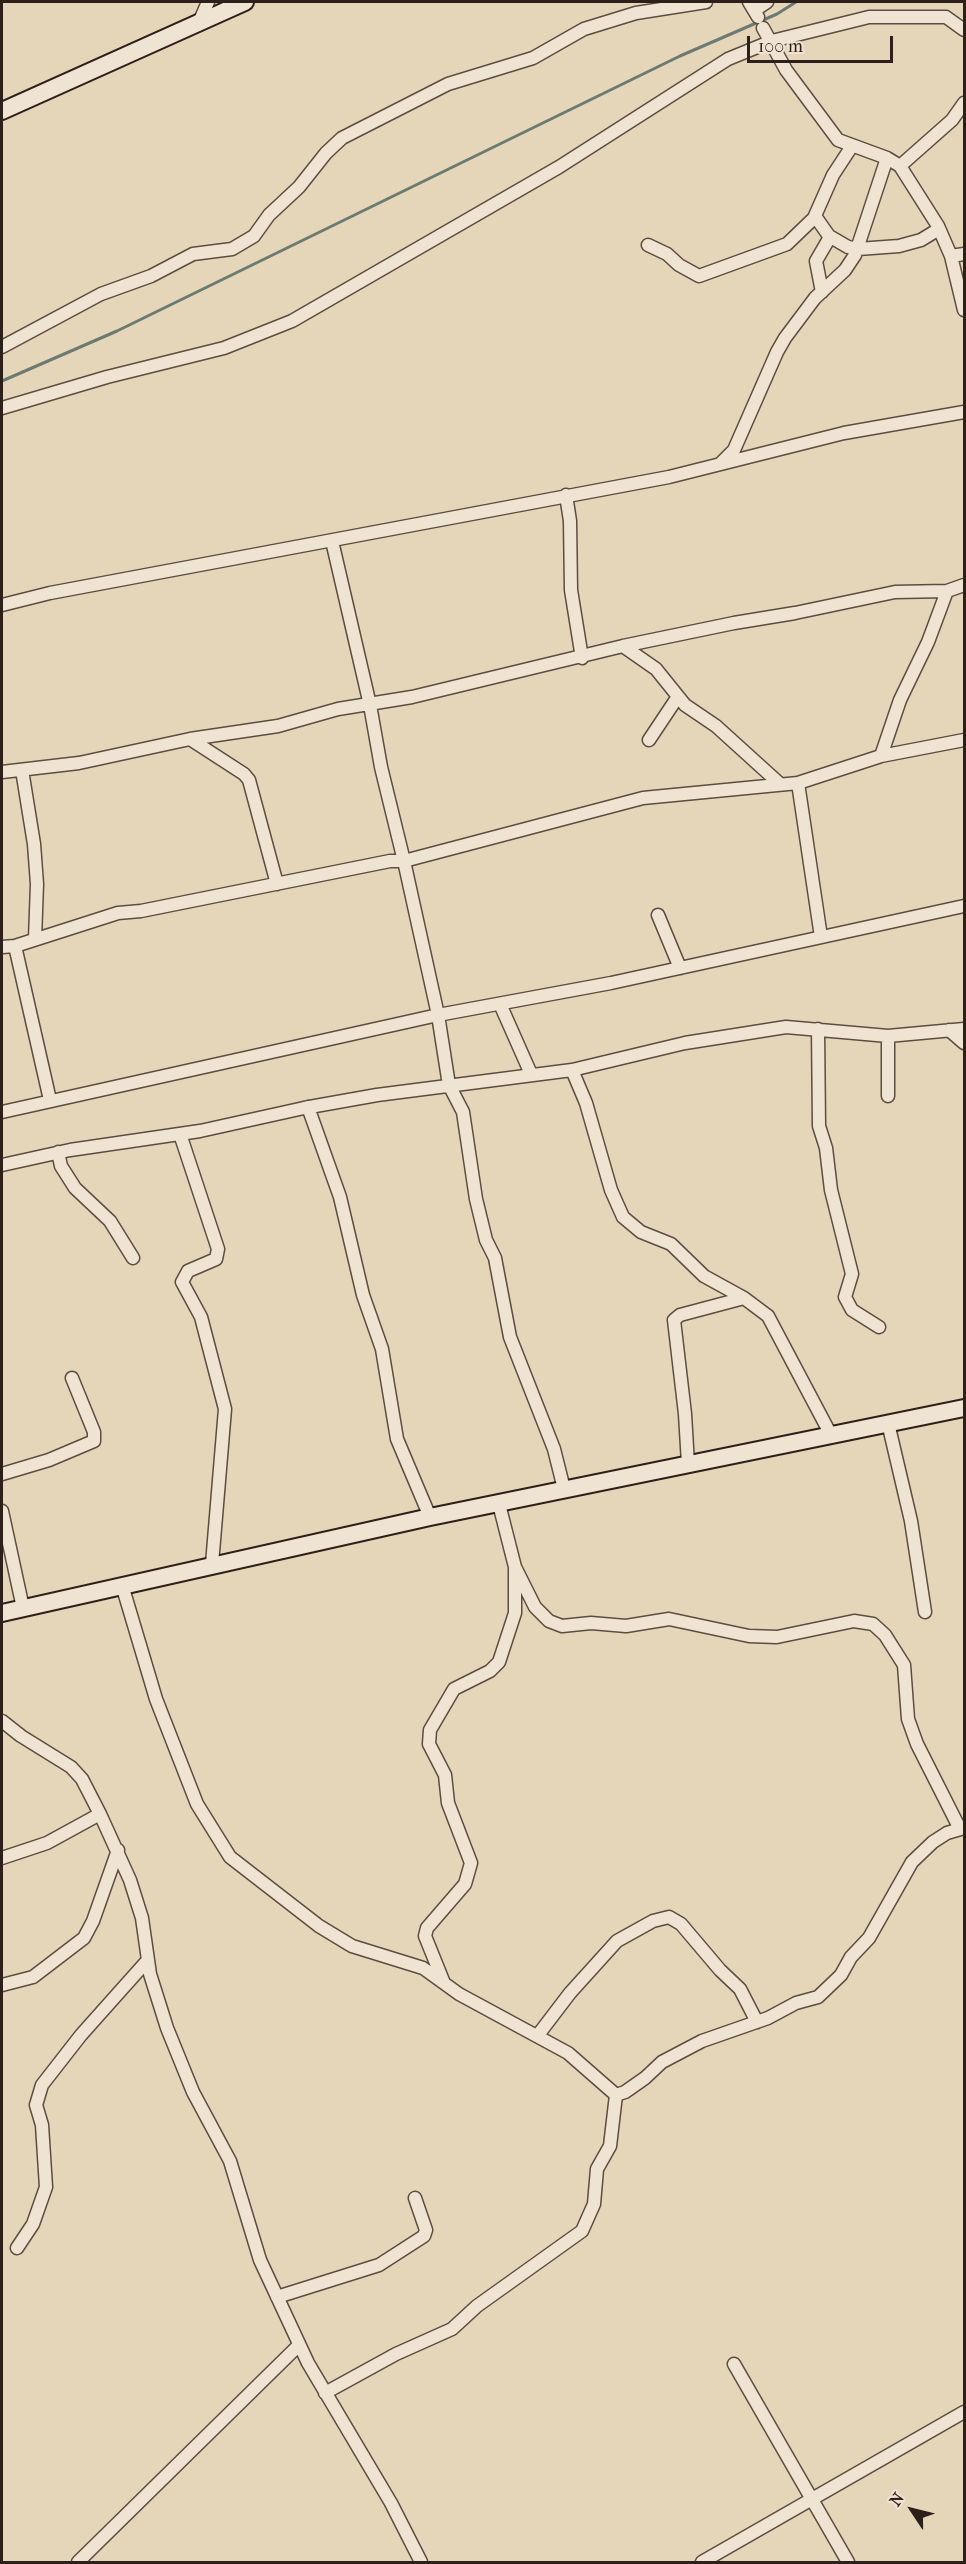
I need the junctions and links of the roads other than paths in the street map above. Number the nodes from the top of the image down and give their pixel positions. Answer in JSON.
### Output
{"nodes":[{"id":1,"x":208,"y":2,"type":"edge"},
{"id":2,"x":245,"y":2,"type":"edge"},
{"id":3,"x":706,"y":2,"type":"edge"},
{"id":4,"x":767,"y":2,"type":"edge"},
{"id":5,"x":756,"y":14,"type":"edge"},
{"id":6,"x":198,"y":25,"type":"junction"},
{"id":7,"x":964,"y":30,"type":"edge"},
{"id":8,"x":772,"y":41,"type":"junction"},
{"id":9,"x":964,"y":103,"type":"edge"},
{"id":10,"x":2,"y":111,"type":"edge"},
{"id":11,"x":852,"y":146,"type":"junction"},
{"id":12,"x":887,"y":158,"type":"junction"},
{"id":13,"x":900,"y":166,"type":"junction"},
{"id":14,"x":815,"y":216,"type":"junction"},
{"id":15,"x":939,"y":229,"type":"junction"},
{"id":16,"x":830,"y":237,"type":"junction"},
{"id":17,"x":648,"y":245,"type":"dead end"},
{"id":18,"x":858,"y":249,"type":"junction"},
{"id":19,"x":964,"y":254,"type":"edge"},
{"id":20,"x":951,"y":256,"type":"junction"},
{"id":21,"x":822,"y":292,"type":"junction"},
{"id":22,"x":964,"y":310,"type":"edge"},
{"id":23,"x":2,"y":347,"type":"edge"},
{"id":24,"x":2,"y":408,"type":"edge"},
{"id":25,"x":964,"y":412,"type":"edge"},
{"id":26,"x":720,"y":464,"type":"junction"},
{"id":27,"x":566,"y":495,"type":"junction"},
{"id":28,"x":332,"y":542,"type":"junction"},
{"id":29,"x":964,"y":585,"type":"edge"},
{"id":30,"x":947,"y":591,"type":"junction"},
{"id":31,"x":2,"y":605,"type":"edge"},
{"id":32,"x":623,"y":646,"type":"junction"},
{"id":33,"x":582,"y":658,"type":"junction"},
{"id":34,"x":677,"y":698,"type":"junction"},
{"id":35,"x":370,"y":705,"type":"junction"},
{"id":36,"x":190,"y":739,"type":"junction"},
{"id":37,"x":649,"y":740,"type":"dead end"},
{"id":38,"x":964,"y":740,"type":"edge"},
{"id":39,"x":881,"y":756,"type":"junction"},
{"id":40,"x":22,"y":770,"type":"junction"},
{"id":41,"x":2,"y":772,"type":"edge"},
{"id":42,"x":798,"y":783,"type":"junction"},
{"id":43,"x":780,"y":784,"type":"junction"},
{"id":44,"x":404,"y":861,"type":"junction"},
{"id":45,"x":277,"y":884,"type":"junction"},
{"id":46,"x":964,"y":906,"type":"edge"},
{"id":47,"x":658,"y":915,"type":"dead end"},
{"id":48,"x":820,"y":937,"type":"junction"},
{"id":49,"x":35,"y":939,"type":"junction"},
{"id":50,"x":15,"y":946,"type":"junction"},
{"id":51,"x":2,"y":947,"type":"edge"},
{"id":52,"x":680,"y":968,"type":"junction"},
{"id":53,"x":500,"y":1004,"type":"junction"},
{"id":54,"x":438,"y":1015,"type":"junction"},
{"id":55,"x":818,"y":1029,"type":"junction"},
{"id":56,"x":964,"y":1029,"type":"edge"},
{"id":57,"x":949,"y":1030,"type":"junction"},
{"id":58,"x":888,"y":1036,"type":"junction"},
{"id":59,"x":964,"y":1043,"type":"edge"},
{"id":60,"x":572,"y":1070,"type":"junction"},
{"id":61,"x":531,"y":1074,"type":"junction"},
{"id":62,"x":449,"y":1085,"type":"junction"},
{"id":63,"x":888,"y":1096,"type":"dead end"},
{"id":64,"x":51,"y":1100,"type":"junction"},
{"id":65,"x":308,"y":1107,"type":"junction"},
{"id":66,"x":2,"y":1112,"type":"edge"},
{"id":67,"x":180,"y":1134,"type":"junction"},
{"id":68,"x":58,"y":1152,"type":"junction"},
{"id":69,"x":2,"y":1165,"type":"edge"},
{"id":70,"x":133,"y":1258,"type":"dead end"},
{"id":71,"x":744,"y":1298,"type":"junction"},
{"id":72,"x":879,"y":1327,"type":"dead end"},
{"id":73,"x":72,"y":1378,"type":"dead end"},
{"id":74,"x":964,"y":1408,"type":"edge"},
{"id":75,"x":888,"y":1423,"type":"junction"},
{"id":76,"x":831,"y":1435,"type":"junction"},
{"id":77,"x":688,"y":1464,"type":"junction"},
{"id":78,"x":2,"y":1474,"type":"edge"},
{"id":79,"x":564,"y":1489,"type":"junction"},
{"id":80,"x":499,"y":1504,"type":"junction"},
{"id":81,"x":2,"y":1510,"type":"edge"},
{"id":82,"x":430,"y":1517,"type":"junction"},
{"id":83,"x":212,"y":1564,"type":"junction"},
{"id":84,"x":515,"y":1567,"type":"junction"},
{"id":85,"x":122,"y":1585,"type":"junction"},
{"id":86,"x":24,"y":1608,"type":"junction"},
{"id":87,"x":925,"y":1612,"type":"dead end"},
{"id":88,"x":2,"y":1613,"type":"edge"},
{"id":89,"x":2,"y":1722,"type":"edge"},
{"id":90,"x":100,"y":1814,"type":"junction"},
{"id":91,"x":962,"y":1828,"type":"edge"},
{"id":92,"x":118,"y":1850,"type":"junction"},
{"id":93,"x":2,"y":1858,"type":"edge"},
{"id":94,"x":147,"y":1961,"type":"junction"},
{"id":95,"x":445,"y":1984,"type":"junction"},
{"id":96,"x":2,"y":1985,"type":"edge"},
{"id":97,"x":758,"y":2022,"type":"junction"},
{"id":98,"x":538,"y":2035,"type":"junction"},
{"id":99,"x":616,"y":2095,"type":"junction"},
{"id":100,"x":415,"y":2198,"type":"dead end"},
{"id":101,"x":17,"y":2248,"type":"dead end"},
{"id":102,"x":277,"y":2297,"type":"junction"},
{"id":103,"x":299,"y":2345,"type":"junction"},
{"id":104,"x":734,"y":2364,"type":"dead end"},
{"id":105,"x":325,"y":2393,"type":"junction"},
{"id":106,"x":964,"y":2412,"type":"edge"},
{"id":107,"x":811,"y":2501,"type":"junction"},
{"id":108,"x":78,"y":2562,"type":"edge"},
{"id":109,"x":421,"y":2562,"type":"edge"},
{"id":110,"x":702,"y":2562,"type":"edge"},
{"id":111,"x":848,"y":2562,"type":"edge"}],
"edges":[{"from":1,"to":6,"type":"street"},
{"from":2,"to":6,"type":"street"},
{"from":3,"to":23,"type":"street"},
{"from":4,"to":5,"type":"street"},
{"from":5,"to":8,"type":"street"},
{"from":6,"to":10,"type":"street"},
{"from":7,"to":8,"type":"street"},
{"from":8,"to":11,"type":"street"},
{"from":8,"to":24,"type":"street"},
{"from":9,"to":13,"type":"street"},
{"from":11,"to":12,"type":"street"},
{"from":11,"to":14,"type":"street"},
{"from":12,"to":13,"type":"street"},
{"from":12,"to":18,"type":"street"},
{"from":13,"to":15,"type":"street"},
{"from":14,"to":16,"type":"street"},
{"from":14,"to":17,"type":"street"},
{"from":15,"to":18,"type":"street"},
{"from":15,"to":20,"type":"street"},
{"from":16,"to":18,"type":"street"},
{"from":16,"to":21,"type":"street"},
{"from":18,"to":21,"type":"street"},
{"from":19,"to":20,"type":"street"},
{"from":20,"to":22,"type":"street"},
{"from":21,"to":26,"type":"street"},
{"from":25,"to":26,"type":"street"},
{"from":26,"to":27,"type":"street"},
{"from":27,"to":28,"type":"street"},
{"from":27,"to":33,"type":"street"},
{"from":28,"to":31,"type":"street"},
{"from":28,"to":35,"type":"street"},
{"from":29,"to":30,"type":"street"},
{"from":30,"to":32,"type":"street"},
{"from":30,"to":39,"type":"street"},
{"from":32,"to":33,"type":"street"},
{"from":32,"to":34,"type":"street"},
{"from":33,"to":35,"type":"street"},
{"from":34,"to":37,"type":"street"},
{"from":34,"to":43,"type":"street"},
{"from":35,"to":36,"type":"street"},
{"from":35,"to":44,"type":"street"},
{"from":36,"to":40,"type":"street"},
{"from":36,"to":45,"type":"street"},
{"from":38,"to":39,"type":"street"},
{"from":39,"to":42,"type":"street"},
{"from":40,"to":41,"type":"street"},
{"from":40,"to":49,"type":"street"},
{"from":42,"to":43,"type":"street"},
{"from":42,"to":48,"type":"street"},
{"from":43,"to":44,"type":"street"},
{"from":44,"to":45,"type":"street"},
{"from":44,"to":54,"type":"street"},
{"from":45,"to":49,"type":"street"},
{"from":46,"to":48,"type":"street"},
{"from":47,"to":52,"type":"street"},
{"from":48,"to":52,"type":"street"},
{"from":49,"to":50,"type":"street"},
{"from":50,"to":51,"type":"street"},
{"from":50,"to":64,"type":"street"},
{"from":52,"to":53,"type":"street"},
{"from":53,"to":54,"type":"street"},
{"from":53,"to":61,"type":"street"},
{"from":54,"to":62,"type":"street"},
{"from":54,"to":64,"type":"street"},
{"from":55,"to":58,"type":"street"},
{"from":55,"to":60,"type":"street"},
{"from":55,"to":72,"type":"street"},
{"from":56,"to":57,"type":"street"},
{"from":57,"to":58,"type":"street"},
{"from":57,"to":59,"type":"street"},
{"from":58,"to":63,"type":"street"},
{"from":60,"to":61,"type":"street"},
{"from":60,"to":71,"type":"street"},
{"from":61,"to":62,"type":"street"},
{"from":62,"to":65,"type":"street"},
{"from":62,"to":79,"type":"street"},
{"from":64,"to":66,"type":"street"},
{"from":65,"to":67,"type":"street"},
{"from":65,"to":82,"type":"street"},
{"from":67,"to":68,"type":"street"},
{"from":67,"to":83,"type":"street"},
{"from":68,"to":69,"type":"street"},
{"from":68,"to":70,"type":"street"},
{"from":71,"to":76,"type":"street"},
{"from":71,"to":77,"type":"street"},
{"from":73,"to":78,"type":"street"},
{"from":74,"to":75,"type":"street"},
{"from":75,"to":76,"type":"street"},
{"from":75,"to":87,"type":"street"},
{"from":76,"to":77,"type":"street"},
{"from":77,"to":79,"type":"street"},
{"from":79,"to":80,"type":"street"},
{"from":80,"to":82,"type":"street"},
{"from":80,"to":84,"type":"street"},
{"from":81,"to":86,"type":"street"},
{"from":82,"to":83,"type":"street"},
{"from":83,"to":85,"type":"street"},
{"from":84,"to":91,"type":"street"},
{"from":84,"to":95,"type":"street"},
{"from":85,"to":86,"type":"street"},
{"from":85,"to":95,"type":"street"},
{"from":86,"to":88,"type":"street"},
{"from":89,"to":90,"type":"street"},
{"from":90,"to":92,"type":"street"},
{"from":90,"to":93,"type":"street"},
{"from":91,"to":97,"type":"street"},
{"from":92,"to":94,"type":"street"},
{"from":92,"to":96,"type":"street"},
{"from":94,"to":101,"type":"street"},
{"from":94,"to":102,"type":"street"},
{"from":95,"to":98,"type":"street"},
{"from":97,"to":98,"type":"street"},
{"from":97,"to":99,"type":"street"},
{"from":98,"to":99,"type":"street"},
{"from":99,"to":105,"type":"street"},
{"from":100,"to":102,"type":"street"},
{"from":102,"to":103,"type":"street"},
{"from":103,"to":105,"type":"street"},
{"from":103,"to":108,"type":"street"},
{"from":104,"to":107,"type":"street"},
{"from":105,"to":109,"type":"street"},
{"from":106,"to":107,"type":"street"},
{"from":107,"to":110,"type":"street"},
{"from":107,"to":111,"type":"street"}]}
